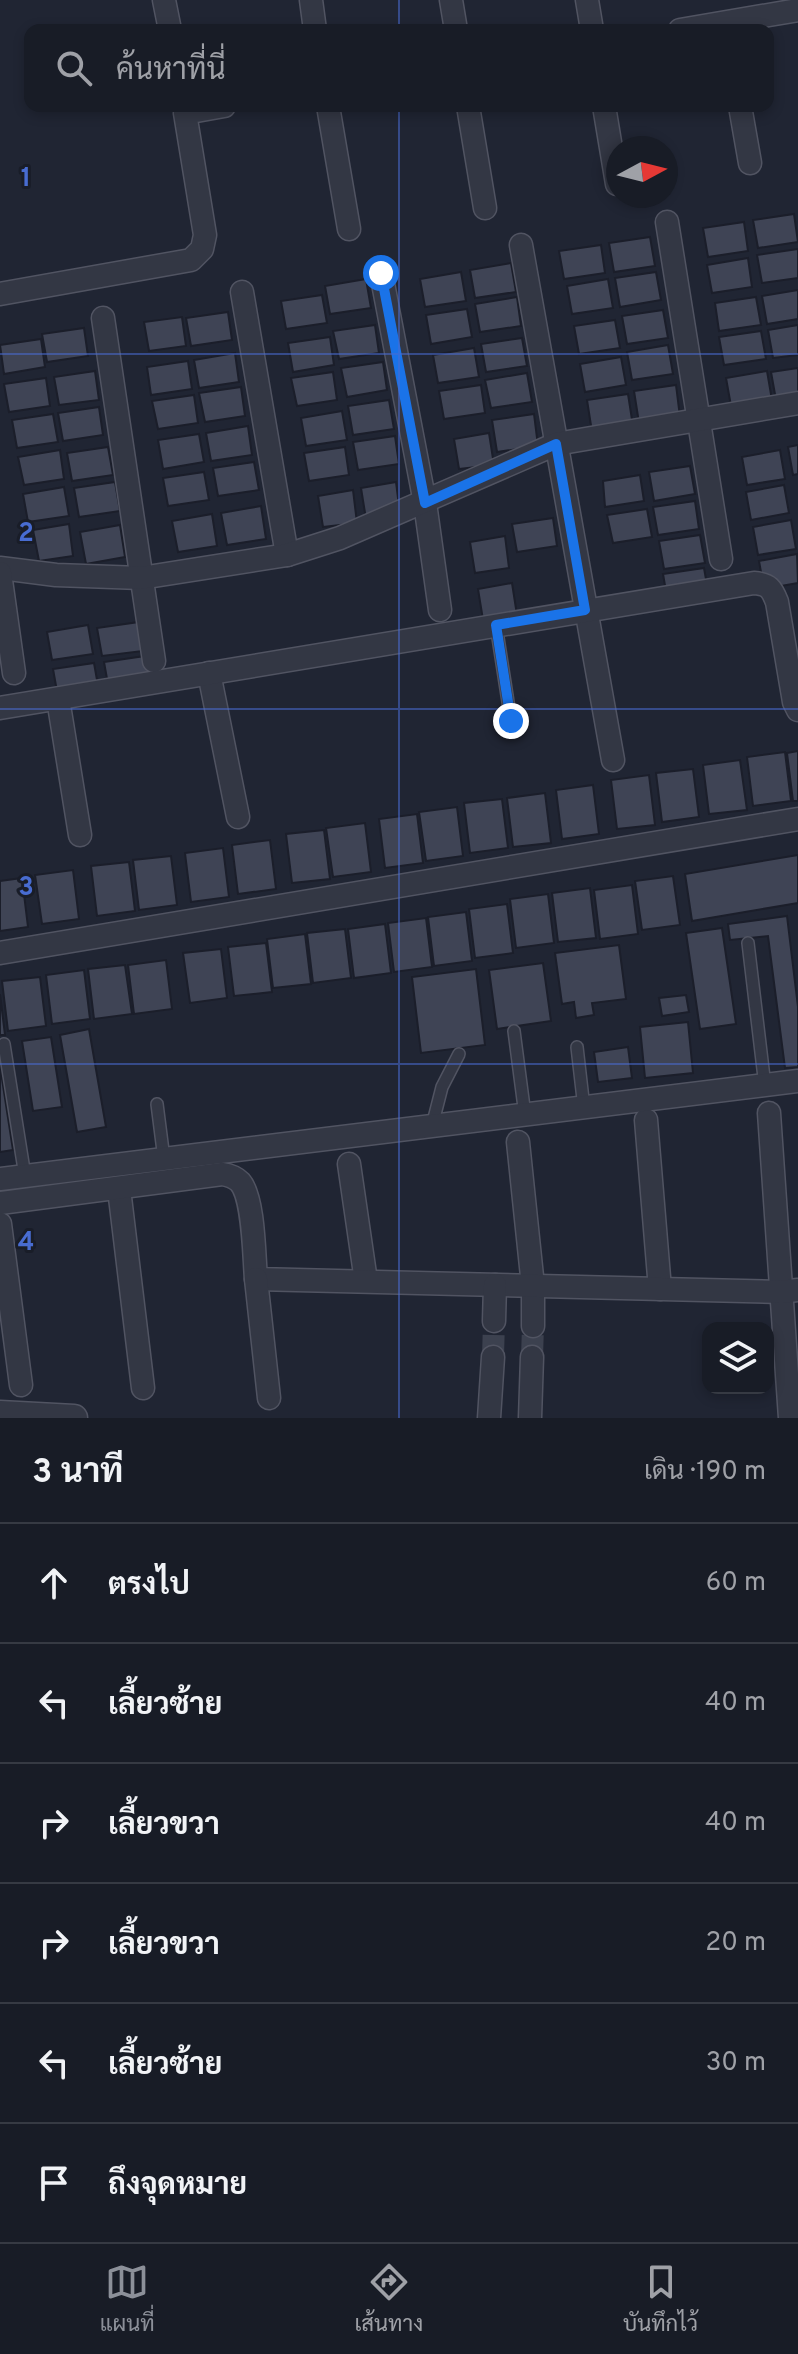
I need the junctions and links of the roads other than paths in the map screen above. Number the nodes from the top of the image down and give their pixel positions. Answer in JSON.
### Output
{"nodes":[{"id":1,"x":164,"y":0,"type":"edge"},
{"id":2,"x":311,"y":0,"type":"edge"},
{"id":3,"x":451,"y":0,"type":"edge"},
{"id":4,"x":587,"y":0,"type":"edge"},
{"id":5,"x":798,"y":10,"type":"edge"},
{"id":6,"x":726,"y":17,"type":"edge"},
{"id":7,"x":169,"y":24,"type":"edge"},
{"id":8,"x":314,"y":24,"type":"edge"},
{"id":9,"x":455,"y":24,"type":"edge"},
{"id":10,"x":591,"y":24,"type":"edge"},
{"id":11,"x":701,"y":24,"type":"edge"},
{"id":12,"x":184,"y":112,"type":"edge"},
{"id":13,"x":329,"y":112,"type":"edge"},
{"id":14,"x":469,"y":112,"type":"edge"},
{"id":15,"x":605,"y":112,"type":"edge"},
{"id":16,"x":741,"y":112,"type":"edge"},
{"id":17,"x":609,"y":136,"type":"edge"},
{"id":18,"x":750,"y":163,"type":"dead end"},
{"id":19,"x":485,"y":208,"type":"dead end"},
{"id":20,"x":667,"y":222,"type":"dead end"},
{"id":21,"x":349,"y":229,"type":"dead end"},
{"id":22,"x":521,"y":245,"type":"dead end"},
{"id":23,"x":381,"y":273,"type":"dead end"},
{"id":24,"x":242,"y":292,"type":"dead end"},
{"id":25,"x":0,"y":294,"type":"edge"},
{"id":26,"x":103,"y":318,"type":"dead end"},
{"id":27,"x":798,"y":403,"type":"edge"},
{"id":28,"x":699,"y":420,"type":"junction"},
{"id":29,"x":556,"y":444,"type":"junction"},
{"id":30,"x":425,"y":503,"type":"junction"},
{"id":31,"x":287,"y":555,"type":"junction"},
{"id":32,"x":721,"y":559,"type":"dead end"},
{"id":33,"x":0,"y":570,"type":"edge"},
{"id":34,"x":141,"y":578,"type":"junction"},
{"id":35,"x":440,"y":610,"type":"dead end"},
{"id":36,"x":585,"y":610,"type":"junction"},
{"id":37,"x":496,"y":625,"type":"junction"},
{"id":38,"x":154,"y":661,"type":"dead end"},
{"id":39,"x":14,"y":673,"type":"dead end"},
{"id":40,"x":209,"y":673,"type":"junction"},
{"id":41,"x":58,"y":699,"type":"junction"},
{"id":42,"x":0,"y":708,"type":"edge"},
{"id":43,"x":798,"y":710,"type":"edge"},
{"id":44,"x":511,"y":721,"type":"dead end"},
{"id":45,"x":613,"y":760,"type":"dead end"},
{"id":46,"x":238,"y":817,"type":"dead end"},
{"id":47,"x":798,"y":819,"type":"edge"},
{"id":48,"x":80,"y":835,"type":"dead end"},
{"id":49,"x":748,"y":943,"type":"dead end"},
{"id":50,"x":0,"y":953,"type":"edge"},
{"id":51,"x":514,"y":1031,"type":"dead end"},
{"id":52,"x":4,"y":1044,"type":"dead end"},
{"id":53,"x":577,"y":1047,"type":"dead end"},
{"id":54,"x":459,"y":1054,"type":"dead end"},
{"id":55,"x":798,"y":1081,"type":"edge"},
{"id":56,"x":765,"y":1086,"type":"junction"},
{"id":57,"x":157,"y":1104,"type":"dead end"},
{"id":58,"x":584,"y":1108,"type":"junction"},
{"id":59,"x":769,"y":1113,"type":"dead end"},
{"id":60,"x":525,"y":1115,"type":"junction"},
{"id":61,"x":646,"y":1120,"type":"dead end"},
{"id":62,"x":432,"y":1126,"type":"junction"},
{"id":63,"x":518,"y":1142,"type":"dead end"},
{"id":64,"x":164,"y":1159,"type":"junction"},
{"id":65,"x":349,"y":1164,"type":"dead end"},
{"id":66,"x":25,"y":1176,"type":"junction"},
{"id":67,"x":0,"y":1179,"type":"edge"},
{"id":68,"x":119,"y":1189,"type":"junction"},
{"id":69,"x":0,"y":1203,"type":"edge"},
{"id":70,"x":0,"y":1224,"type":"edge"},
{"id":71,"x":256,"y":1279,"type":"junction"},
{"id":72,"x":366,"y":1281,"type":"junction"},
{"id":73,"x":495,"y":1285,"type":"junction"},
{"id":74,"x":533,"y":1286,"type":"junction"},
{"id":75,"x":660,"y":1289,"type":"junction"},
{"id":76,"x":790,"y":1291,"type":"edge"},
{"id":77,"x":494,"y":1321,"type":"tunnel mouth"},
{"id":78,"x":533,"y":1326,"type":"tunnel mouth"},
{"id":79,"x":493,"y":1357,"type":"tunnel mouth"},
{"id":80,"x":532,"y":1357,"type":"tunnel mouth"},
{"id":81,"x":21,"y":1385,"type":"dead end"},
{"id":82,"x":143,"y":1388,"type":"dead end"},
{"id":83,"x":269,"y":1398,"type":"dead end"},
{"id":84,"x":1,"y":1416,"type":"edge"},
{"id":85,"x":74,"y":1418,"type":"edge"},
{"id":86,"x":489,"y":1418,"type":"edge"},
{"id":87,"x":530,"y":1418,"type":"edge"},
{"id":88,"x":790,"y":1418,"type":"edge"}],
"edges":[{"from":1,"to":7,"type":"street"},
{"from":2,"to":8,"type":"street"},
{"from":3,"to":9,"type":"street"},
{"from":4,"to":10,"type":"street"},
{"from":5,"to":6,"type":"street"},
{"from":6,"to":11,"type":"street"},
{"from":12,"to":25,"type":"street"},
{"from":13,"to":21,"type":"street"},
{"from":14,"to":19,"type":"street"},
{"from":15,"to":17,"type":"street"},
{"from":16,"to":18,"type":"street"},
{"from":20,"to":28,"type":"street"},
{"from":22,"to":29,"type":"street"},
{"from":23,"to":30,"type":"street"},
{"from":24,"to":31,"type":"street"},
{"from":26,"to":34,"type":"street"},
{"from":27,"to":28,"type":"street"},
{"from":28,"to":29,"type":"street"},
{"from":28,"to":32,"type":"street"},
{"from":29,"to":30,"type":"street"},
{"from":29,"to":36,"type":"street"},
{"from":30,"to":31,"type":"street"},
{"from":30,"to":35,"type":"street"},
{"from":31,"to":34,"type":"street"},
{"from":33,"to":34,"type":"street"},
{"from":33,"to":39,"type":"street"},
{"from":34,"to":38,"type":"street"},
{"from":36,"to":37,"type":"street"},
{"from":36,"to":43,"type":"street"},
{"from":36,"to":45,"type":"street"},
{"from":37,"to":40,"type":"street"},
{"from":37,"to":44,"type":"lane"},
{"from":40,"to":41,"type":"street"},
{"from":40,"to":46,"type":"street"},
{"from":41,"to":42,"type":"street"},
{"from":41,"to":48,"type":"street"},
{"from":47,"to":50,"type":"street"},
{"from":49,"to":56,"type":"lane"},
{"from":51,"to":60,"type":"lane"},
{"from":52,"to":66,"type":"lane"},
{"from":53,"to":58,"type":"lane"},
{"from":54,"to":62,"type":"lane"},
{"from":55,"to":56,"type":"street"},
{"from":56,"to":58,"type":"street"},
{"from":57,"to":64,"type":"lane"},
{"from":58,"to":60,"type":"street"},
{"from":59,"to":76,"type":"street"},
{"from":60,"to":62,"type":"street"},
{"from":61,"to":75,"type":"street"},
{"from":62,"to":64,"type":"street"},
{"from":63,"to":74,"type":"street"},
{"from":64,"to":66,"type":"street"},
{"from":65,"to":72,"type":"street"},
{"from":66,"to":67,"type":"street"},
{"from":68,"to":69,"type":"street"},
{"from":68,"to":71,"type":"street"},
{"from":68,"to":82,"type":"street"},
{"from":70,"to":81,"type":"street"},
{"from":71,"to":72,"type":"street"},
{"from":71,"to":83,"type":"street"},
{"from":72,"to":73,"type":"street"},
{"from":73,"to":74,"type":"street"},
{"from":73,"to":77,"type":"street"},
{"from":74,"to":75,"type":"street"},
{"from":74,"to":78,"type":"street"},
{"from":75,"to":76,"type":"street"},
{"from":76,"to":88,"type":"street"},
{"from":79,"to":86,"type":"street"},
{"from":80,"to":87,"type":"street"},
{"from":84,"to":85,"type":"street"}]}
